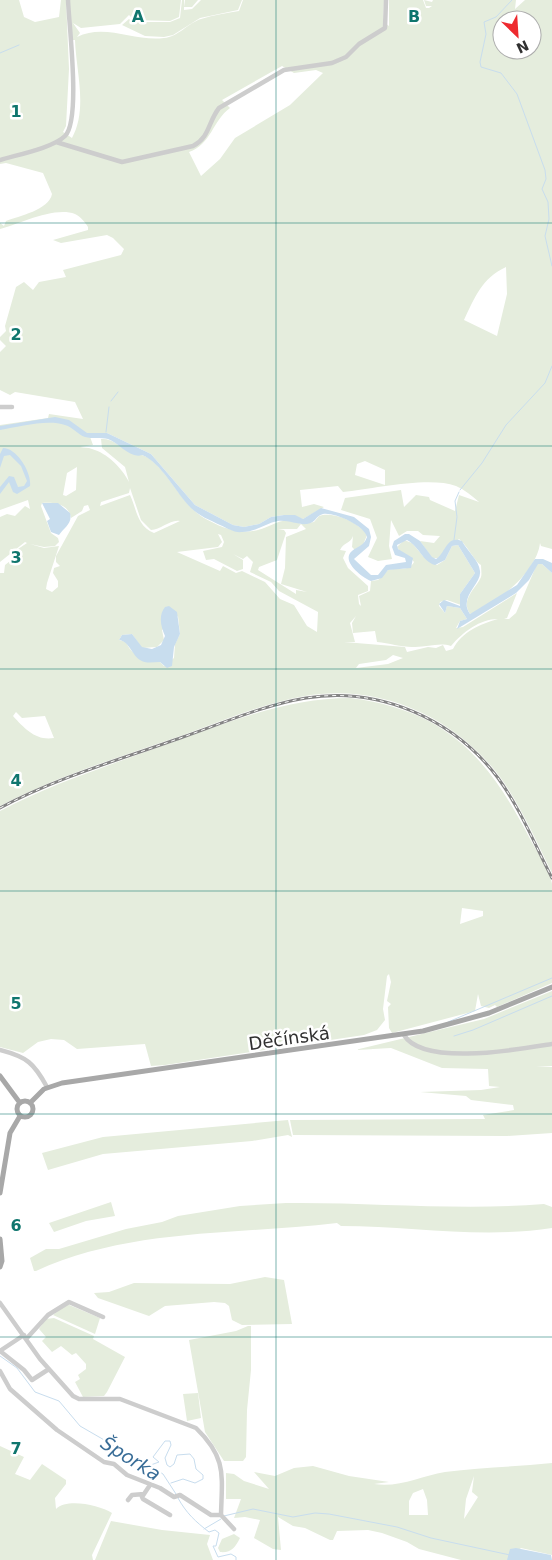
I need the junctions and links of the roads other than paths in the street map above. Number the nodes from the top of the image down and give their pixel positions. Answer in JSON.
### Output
{"nodes":[{"id":1,"x":68,"y":0,"type":"edge"},
{"id":2,"x":386,"y":0,"type":"edge"},
{"id":3,"x":56,"y":142,"type":"junction"},
{"id":4,"x":0,"y":160,"type":"edge"},
{"id":5,"x":0,"y":407,"type":"edge"},
{"id":6,"x":12,"y":407,"type":"dead end"},
{"id":7,"x":552,"y":987,"type":"edge"},
{"id":8,"x":404,"y":1034,"type":"junction"},
{"id":9,"x":552,"y":1044,"type":"edge"},
{"id":10,"x":0,"y":1050,"type":"edge"},
{"id":11,"x":0,"y":1076,"type":"edge"},
{"id":12,"x":47,"y":1087,"type":"junction"},
{"id":13,"x":20,"y":1103,"type":"junction"},
{"id":14,"x":30,"y":1103,"type":"junction"},
{"id":15,"x":20,"y":1116,"type":"junction"},
{"id":16,"x":0,"y":1193,"type":"edge"},
{"id":17,"x":0,"y":1239,"type":"edge"},
{"id":18,"x":0,"y":1267,"type":"edge"},
{"id":19,"x":0,"y":1304,"type":"edge"},
{"id":20,"x":103,"y":1317,"type":"dead end"},
{"id":21,"x":26,"y":1336,"type":"junction"},
{"id":22,"x":49,"y":1369,"type":"junction"},
{"id":23,"x":0,"y":1371,"type":"edge"},
{"id":24,"x":150,"y":1485,"type":"junction"},
{"id":25,"x":144,"y":1494,"type":"junction"},
{"id":26,"x":128,"y":1500,"type":"dead end"},
{"id":27,"x":170,"y":1515,"type":"dead end"},
{"id":28,"x":222,"y":1516,"type":"junction"},
{"id":29,"x":234,"y":1529,"type":"dead end"}],
"edges":[{"from":1,"to":3,"type":"street"},
{"from":2,"to":3,"type":"street"},
{"from":3,"to":4,"type":"street"},
{"from":5,"to":6,"type":"street"},
{"from":7,"to":8,"type":"main road","name":"Děčínská"},
{"from":8,"to":9,"type":"street"},
{"from":8,"to":12,"type":"main road","name":"Děčínská"},
{"from":10,"to":12,"type":"street"},
{"from":11,"to":13,"type":"main road"},
{"from":12,"to":14,"type":"main road"},
{"from":13,"to":14,"type":"main road"},
{"from":13,"to":15,"type":"main road"},
{"from":14,"to":15,"type":"main road"},
{"from":15,"to":16,"type":"main road"},
{"from":17,"to":18,"type":"main road"},
{"from":19,"to":21,"type":"street"},
{"from":20,"to":21,"type":"street"},
{"from":21,"to":22,"type":"street"},
{"from":21,"to":22,"type":"street"},
{"from":22,"to":28,"type":"street"},
{"from":23,"to":24,"type":"street"},
{"from":24,"to":25,"type":"street"},
{"from":24,"to":28,"type":"street"},
{"from":25,"to":26,"type":"street"},
{"from":25,"to":27,"type":"street"},
{"from":28,"to":29,"type":"street"}]}
